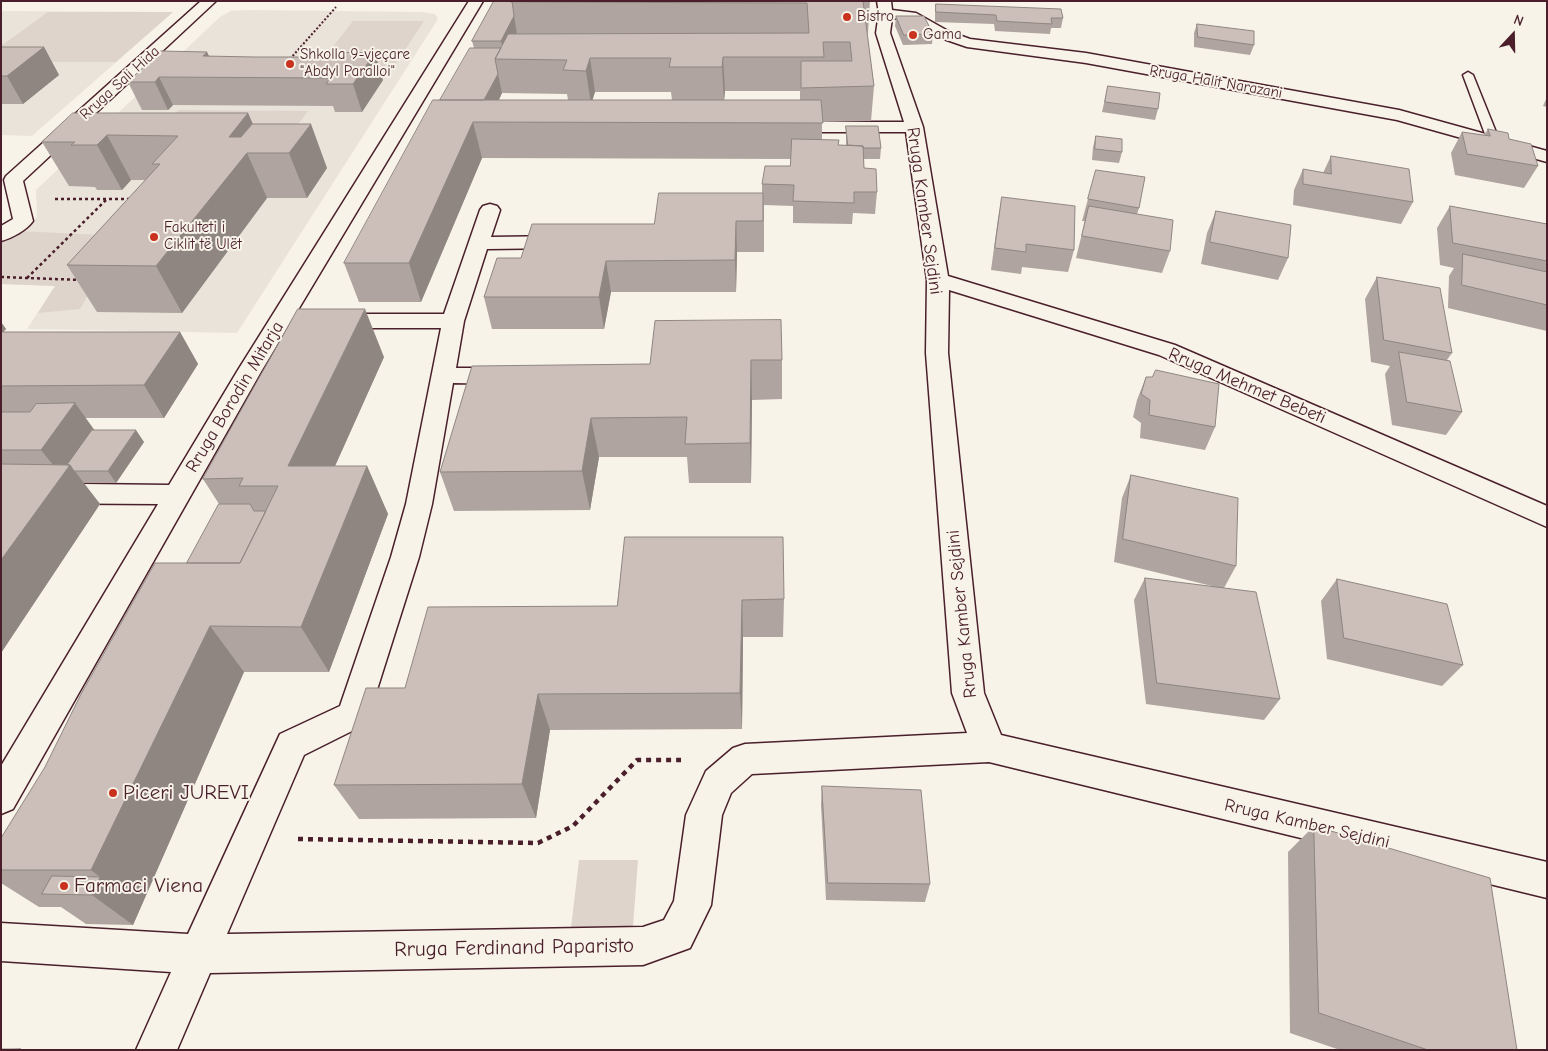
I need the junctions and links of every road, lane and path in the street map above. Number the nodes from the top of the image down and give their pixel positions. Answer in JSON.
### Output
{"nodes":[{"id":1,"x":209,"y":1,"type":"edge"},
{"id":2,"x":476,"y":1,"type":"edge"},
{"id":3,"x":336,"y":7,"type":"dead end"},
{"id":4,"x":885,"y":7,"type":"edge"},
{"id":5,"x":286,"y":63,"type":"edge"},
{"id":6,"x":1468,"y":75,"type":"dead end"},
{"id":7,"x":914,"y":126,"type":"junction"},
{"id":8,"x":766,"y":127,"type":"edge"},
{"id":9,"x":1494,"y":142,"type":"junction"},
{"id":10,"x":1547,"y":157,"type":"edge"},
{"id":11,"x":8,"y":191,"type":"edge"},
{"id":12,"x":54,"y":199,"type":"dead end"},
{"id":13,"x":107,"y":199,"type":"junction"},
{"id":14,"x":134,"y":199,"type":"edge"},
{"id":15,"x":490,"y":210,"type":"dead end"},
{"id":16,"x":1,"y":235,"type":"edge"},
{"id":17,"x":584,"y":242,"type":"edge"},
{"id":18,"x":479,"y":243,"type":"junction"},
{"id":19,"x":1,"y":276,"type":"edge"},
{"id":20,"x":27,"y":278,"type":"junction"},
{"id":21,"x":85,"y":280,"type":"edge"},
{"id":22,"x":938,"y":280,"type":"junction"},
{"id":23,"x":296,"y":321,"type":"junction"},
{"id":24,"x":453,"y":321,"type":"junction"},
{"id":25,"x":443,"y":376,"type":"junction"},
{"id":26,"x":530,"y":376,"type":"edge"},
{"id":27,"x":1,"y":494,"type":"edge"},
{"id":28,"x":178,"y":495,"type":"junction"},
{"id":29,"x":1547,"y":517,"type":"edge"},
{"id":30,"x":989,"y":747,"type":"junction"},
{"id":31,"x":745,"y":759,"type":"junction"},
{"id":32,"x":1,"y":798,"type":"edge"},
{"id":33,"x":250,"y":838,"type":"junction"},
{"id":34,"x":1547,"y":880,"type":"edge"},
{"id":35,"x":1,"y":942,"type":"edge"},
{"id":36,"x":198,"y":954,"type":"junction"},
{"id":37,"x":156,"y":1050,"type":"edge"}],
"edges":[{"from":1,"to":11,"type":"street","name":"Rruga Sali Hida"},
{"from":2,"to":23,"type":"street","name":"Rruga Borodin Mitarja"},
{"from":3,"to":5,"type":"path"},
{"from":4,"to":7,"type":"street","name":"Rruga Kamber Sejdini"},
{"from":4,"to":9,"type":"street","name":"Rruga Halit Narazani"},
{"from":6,"to":9,"type":"lane"},
{"from":7,"to":8,"type":"street"},
{"from":7,"to":22,"type":"street","name":"Rruga Kamber Sejdini"},
{"from":9,"to":10,"type":"street","name":"Rruga Halit Narazani"},
{"from":11,"to":16,"type":"street","name":"Rruga Sali Hida"},
{"from":12,"to":13,"type":"path"},
{"from":13,"to":14,"type":"path"},
{"from":13,"to":20,"type":"path"},
{"from":15,"to":18,"type":"street"},
{"from":17,"to":18,"type":"street"},
{"from":18,"to":24,"type":"street"},
{"from":19,"to":20,"type":"path"},
{"from":20,"to":21,"type":"path"},
{"from":22,"to":29,"type":"street","name":"Rruga Mehmet Bebeti"},
{"from":22,"to":30,"type":"street","name":"Rruga Kamber Sejdini"},
{"from":23,"to":24,"type":"street"},
{"from":23,"to":28,"type":"street","name":"Rruga Borodin Mitarja"},
{"from":24,"to":25,"type":"street"},
{"from":25,"to":26,"type":"street"},
{"from":25,"to":33,"type":"street"},
{"from":27,"to":28,"type":"street"},
{"from":28,"to":32,"type":"street","name":"Rruga Borodin Mitarja"},
{"from":30,"to":31,"type":"street"},
{"from":30,"to":34,"type":"street","name":"Rruga Kamber Sejdini"},
{"from":31,"to":33,"type":"path"},
{"from":31,"to":36,"type":"street","name":"Rruga Ferdinand Paparisto"},
{"from":33,"to":36,"type":"street"},
{"from":35,"to":36,"type":"street","name":"Rruga Ferdinand Paparisto"},
{"from":36,"to":37,"type":"street"}]}
